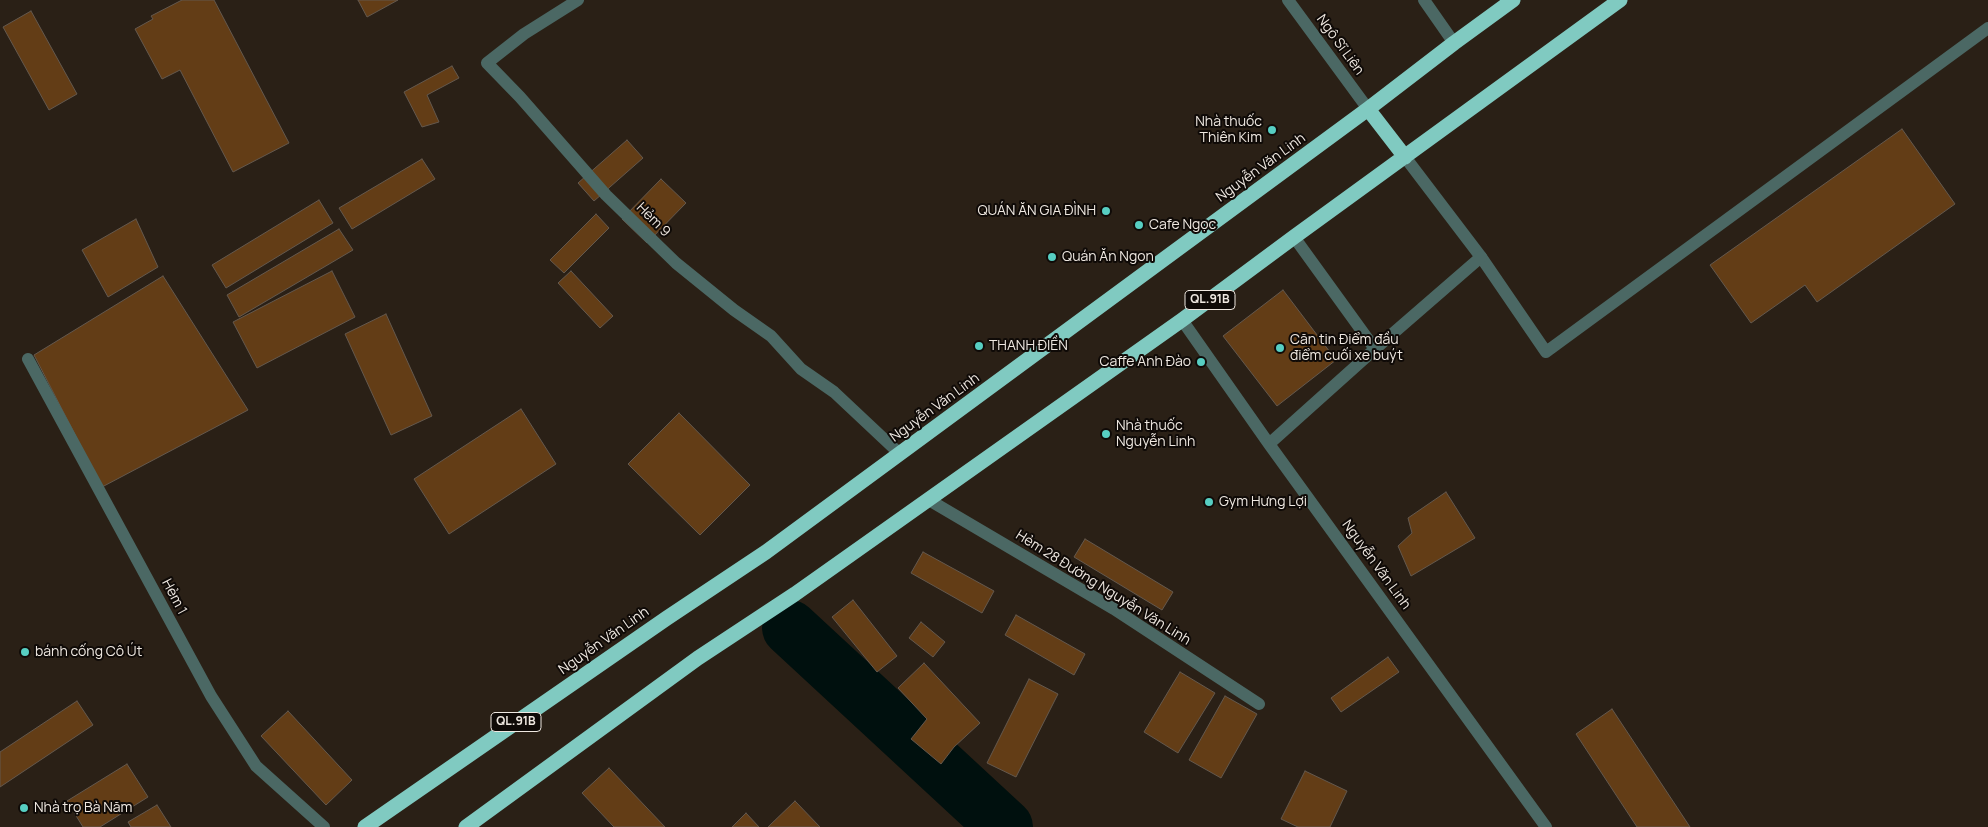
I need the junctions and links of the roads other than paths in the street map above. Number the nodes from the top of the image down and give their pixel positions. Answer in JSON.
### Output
{"nodes":[{"id":1,"x":578,"y":0,"type":"edge"},
{"id":2,"x":1288,"y":0,"type":"edge"},
{"id":3,"x":1424,"y":0,"type":"edge"},
{"id":4,"x":1513,"y":0,"type":"edge"},
{"id":5,"x":1620,"y":0,"type":"edge"},
{"id":6,"x":1988,"y":28,"type":"edge"},
{"id":7,"x":1454,"y":43,"type":"junction"},
{"id":8,"x":1368,"y":109,"type":"junction"},
{"id":9,"x":1405,"y":157,"type":"junction"},
{"id":10,"x":1294,"y":236,"type":"junction"},
{"id":11,"x":1481,"y":257,"type":"junction"},
{"id":12,"x":1182,"y":320,"type":"junction"},
{"id":13,"x":1375,"y":349,"type":"junction"},
{"id":14,"x":28,"y":358,"type":"dead end"},
{"id":15,"x":1269,"y":444,"type":"junction"},
{"id":16,"x":900,"y":454,"type":"junction"},
{"id":17,"x":929,"y":500,"type":"junction"},
{"id":18,"x":1259,"y":704,"type":"dead end"},
{"id":19,"x":324,"y":827,"type":"edge"},
{"id":20,"x":365,"y":827,"type":"edge"},
{"id":21,"x":466,"y":827,"type":"edge"},
{"id":22,"x":1546,"y":827,"type":"edge"}],
"edges":[{"from":1,"to":16,"type":"street","name":"Hẻm 9"},
{"from":2,"to":8,"type":"street","name":"Ngô Sĩ Liên"},
{"from":3,"to":7,"type":"street"},
{"from":4,"to":7,"type":"highway","name":"Nguyễn Văn Linh","number":"QL.91B"},
{"from":5,"to":9,"type":"highway","number":"QL.91B"},
{"from":6,"to":11,"type":"street"},
{"from":7,"to":8,"type":"highway","name":"Nguyễn Văn Linh","number":"QL.91B"},
{"from":8,"to":9,"type":"highway"},
{"from":8,"to":16,"type":"highway","name":"Nguyễn Văn Linh","number":"QL.91B"},
{"from":9,"to":10,"type":"highway","number":"QL.91B"},
{"from":9,"to":11,"type":"street"},
{"from":10,"to":12,"type":"highway","number":"QL.91B"},
{"from":10,"to":13,"type":"street"},
{"from":11,"to":13,"type":"street"},
{"from":12,"to":15,"type":"street","name":"Nguyễn Văn Linh"},
{"from":12,"to":17,"type":"highway","number":"QL.91B"},
{"from":13,"to":15,"type":"street"},
{"from":14,"to":19,"type":"street","name":"Hẻm 1"},
{"from":15,"to":22,"type":"street","name":"Nguyễn Văn Linh"},
{"from":16,"to":20,"type":"highway","name":"Nguyễn Văn Linh","number":"QL.91B"},
{"from":17,"to":18,"type":"street","name":"Hẻm 28 Đường Nguyễn Văn Linh"},
{"from":17,"to":21,"type":"highway","number":"QL.91B"}]}
